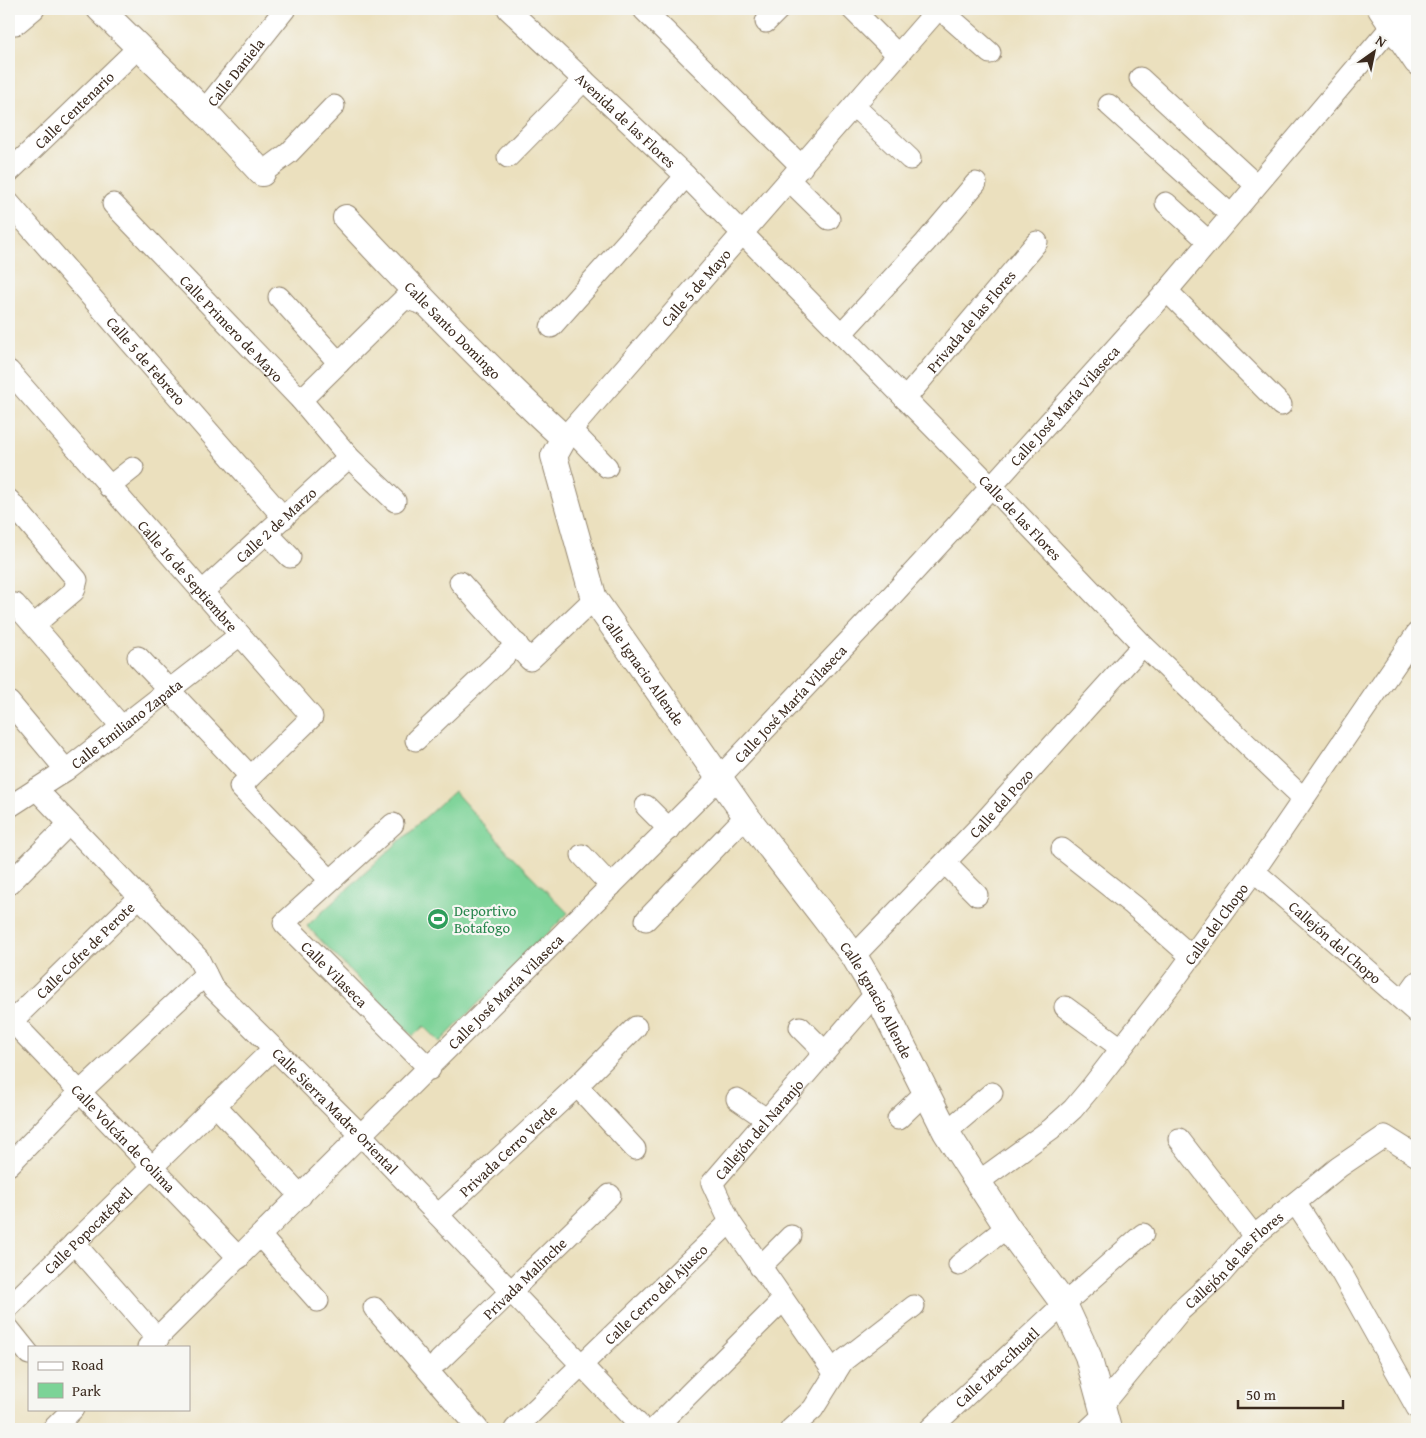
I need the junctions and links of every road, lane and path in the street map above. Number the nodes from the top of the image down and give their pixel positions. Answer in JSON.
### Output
{"nodes":[{"id":1,"x":34,"y":9,"type":"edge"},
{"id":2,"x":100,"y":9,"type":"edge"},
{"id":3,"x":285,"y":9,"type":"edge"},
{"id":4,"x":508,"y":9,"type":"edge"},
{"id":5,"x":852,"y":9,"type":"edge"},
{"id":6,"x":939,"y":9,"type":"edge"},
{"id":7,"x":644,"y":10,"type":"edge"},
{"id":8,"x":1397,"y":12,"type":"edge"},
{"id":9,"x":9,"y":24,"type":"edge"},
{"id":10,"x":1417,"y":24,"type":"edge"},
{"id":11,"x":139,"y":47,"type":"junction"},
{"id":12,"x":990,"y":53,"type":"dead end"},
{"id":13,"x":898,"y":55,"type":"junction"},
{"id":14,"x":1417,"y":62,"type":"edge"},
{"id":15,"x":1140,"y":78,"type":"dead end"},
{"id":16,"x":584,"y":80,"type":"junction"},
{"id":17,"x":1109,"y":105,"type":"dead end"},
{"id":18,"x":334,"y":106,"type":"dead end"},
{"id":19,"x":854,"y":106,"type":"junction"},
{"id":20,"x":204,"y":111,"type":"junction"},
{"id":21,"x":508,"y":157,"type":"dead end"},
{"id":22,"x":910,"y":159,"type":"dead end"},
{"id":23,"x":9,"y":172,"type":"edge"},
{"id":24,"x":262,"y":173,"type":"joint"},
{"id":25,"x":796,"y":174,"type":"junction"},
{"id":26,"x":686,"y":176,"type":"junction"},
{"id":27,"x":976,"y":182,"type":"dead end"},
{"id":28,"x":1256,"y":185,"type":"junction"},
{"id":29,"x":9,"y":203,"type":"edge"},
{"id":30,"x":1166,"y":203,"type":"dead end"},
{"id":31,"x":113,"y":204,"type":"dead end"},
{"id":32,"x":1231,"y":215,"type":"junction"},
{"id":33,"x":346,"y":218,"type":"dead end"},
{"id":34,"x":829,"y":219,"type":"dead end"},
{"id":35,"x":742,"y":234,"type":"junction"},
{"id":36,"x":1208,"y":241,"type":"junction"},
{"id":37,"x":1037,"y":242,"type":"dead end"},
{"id":38,"x":1167,"y":291,"type":"junction"},
{"id":39,"x":279,"y":297,"type":"dead end"},
{"id":40,"x":428,"y":306,"type":"junction"},
{"id":41,"x":551,"y":327,"type":"dead end"},
{"id":42,"x":841,"y":334,"type":"junction"},
{"id":43,"x":339,"y":363,"type":"junction"},
{"id":44,"x":9,"y":371,"type":"edge"},
{"id":45,"x":905,"y":399,"type":"junction"},
{"id":46,"x":301,"y":400,"type":"junction"},
{"id":47,"x":1281,"y":405,"type":"dead end"},
{"id":48,"x":568,"y":434,"type":"junction"},
{"id":49,"x":349,"y":457,"type":"junction"},
{"id":50,"x":607,"y":466,"type":"dead end"},
{"id":51,"x":133,"y":468,"type":"dead end"},
{"id":52,"x":990,"y":486,"type":"junction"},
{"id":53,"x":110,"y":487,"type":"junction"},
{"id":54,"x":9,"y":500,"type":"edge"},
{"id":55,"x":395,"y":500,"type":"dead end"},
{"id":56,"x":284,"y":518,"type":"junction"},
{"id":57,"x":268,"y":533,"type":"junction"},
{"id":58,"x":290,"y":557,"type":"dead end"},
{"id":59,"x":460,"y":582,"type":"dead end"},
{"id":60,"x":202,"y":592,"type":"junction"},
{"id":61,"x":594,"y":599,"type":"junction"},
{"id":62,"x":15,"y":604,"type":"dead end"},
{"id":63,"x":34,"y":625,"type":"junction"},
{"id":64,"x":1417,"y":633,"type":"edge"},
{"id":65,"x":240,"y":635,"type":"junction"},
{"id":66,"x":517,"y":644,"type":"junction"},
{"id":67,"x":1143,"y":644,"type":"junction"},
{"id":68,"x":138,"y":657,"type":"dead end"},
{"id":69,"x":170,"y":690,"type":"junction"},
{"id":70,"x":9,"y":702,"type":"edge"},
{"id":71,"x":122,"y":727,"type":"junction"},
{"id":72,"x":416,"y":740,"type":"dead end"},
{"id":73,"x":66,"y":770,"type":"junction"},
{"id":74,"x":250,"y":776,"type":"junction"},
{"id":75,"x":719,"y":778,"type":"junction"},
{"id":76,"x":36,"y":789,"type":"junction"},
{"id":77,"x":1303,"y":798,"type":"junction"},
{"id":78,"x":646,"y":806,"type":"dead end"},
{"id":79,"x":9,"y":808,"type":"edge"},
{"id":80,"x":746,"y":816,"type":"junction"},
{"id":81,"x":70,"y":824,"type":"junction"},
{"id":82,"x":394,"y":824,"type":"dead end"},
{"id":83,"x":669,"y":828,"type":"junction"},
{"id":84,"x":1062,"y":849,"type":"dead end"},
{"id":85,"x":582,"y":856,"type":"dead end"},
{"id":86,"x":944,"y":862,"type":"junction"},
{"id":87,"x":1254,"y":871,"type":"junction"},
{"id":88,"x":330,"y":880,"type":"junction"},
{"id":89,"x":9,"y":884,"type":"edge"},
{"id":90,"x":611,"y":886,"type":"junction"},
{"id":91,"x":977,"y":896,"type":"dead end"},
{"id":92,"x":140,"y":898,"type":"junction"},
{"id":93,"x":646,"y":920,"type":"dead end"},
{"id":94,"x":854,"y":956,"type":"junction"},
{"id":95,"x":1192,"y":957,"type":"junction"},
{"id":96,"x":206,"y":974,"type":"junction"},
{"id":97,"x":1417,"y":982,"type":"edge"},
{"id":98,"x":876,"y":993,"type":"junction"},
{"id":99,"x":1410,"y":1006,"type":"edge"},
{"id":100,"x":1065,"y":1007,"type":"dead end"},
{"id":101,"x":10,"y":1021,"type":"edge"},
{"id":102,"x":636,"y":1027,"type":"dead end"},
{"id":103,"x":800,"y":1027,"type":"dead end"},
{"id":104,"x":274,"y":1048,"type":"junction"},
{"id":105,"x":1121,"y":1048,"type":"junction"},
{"id":106,"x":824,"y":1051,"type":"junction"},
{"id":107,"x":430,"y":1068,"type":"junction"},
{"id":108,"x":577,"y":1086,"type":"junction"},
{"id":109,"x":79,"y":1093,"type":"junction"},
{"id":110,"x":926,"y":1093,"type":"junction"},
{"id":111,"x":992,"y":1093,"type":"dead end"},
{"id":112,"x":736,"y":1099,"type":"dead end"},
{"id":113,"x":215,"y":1105,"type":"junction"},
{"id":114,"x":766,"y":1119,"type":"junction"},
{"id":115,"x":898,"y":1119,"type":"dead end"},
{"id":116,"x":946,"y":1132,"type":"junction"},
{"id":117,"x":362,"y":1136,"type":"junction"},
{"id":118,"x":1179,"y":1139,"type":"dead end"},
{"id":119,"x":635,"y":1149,"type":"dead end"},
{"id":120,"x":1417,"y":1156,"type":"edge"},
{"id":121,"x":9,"y":1165,"type":"edge"},
{"id":122,"x":151,"y":1166,"type":"junction"},
{"id":123,"x":978,"y":1182,"type":"junction"},
{"id":124,"x":301,"y":1196,"type":"junction"},
{"id":125,"x":610,"y":1196,"type":"dead end"},
{"id":126,"x":1296,"y":1204,"type":"junction"},
{"id":127,"x":438,"y":1215,"type":"junction"},
{"id":128,"x":730,"y":1222,"type":"junction"},
{"id":129,"x":1007,"y":1227,"type":"junction"},
{"id":130,"x":1143,"y":1234,"type":"dead end"},
{"id":131,"x":791,"y":1236,"type":"dead end"},
{"id":132,"x":1254,"y":1236,"type":"junction"},
{"id":133,"x":260,"y":1237,"type":"junction"},
{"id":134,"x":74,"y":1243,"type":"junction"},
{"id":135,"x":239,"y":1258,"type":"junction"},
{"id":136,"x":959,"y":1265,"type":"dead end"},
{"id":137,"x":760,"y":1267,"type":"junction"},
{"id":138,"x":512,"y":1292,"type":"junction"},
{"id":139,"x":318,"y":1300,"type":"dead end"},
{"id":140,"x":782,"y":1301,"type":"junction"},
{"id":141,"x":1064,"y":1304,"type":"junction"},
{"id":142,"x":9,"y":1306,"type":"edge"},
{"id":143,"x":914,"y":1306,"type":"dead end"},
{"id":144,"x":374,"y":1308,"type":"dead end"},
{"id":145,"x":9,"y":1330,"type":"edge"},
{"id":146,"x":153,"y":1343,"type":"edge"},
{"id":147,"x":28,"y":1353,"type":"edge"},
{"id":148,"x":439,"y":1361,"type":"dead end"},
{"id":149,"x":580,"y":1364,"type":"junction"},
{"id":150,"x":834,"y":1374,"type":"junction"},
{"id":151,"x":1417,"y":1408,"type":"edge"},
{"id":152,"x":72,"y":1410,"type":"edge"},
{"id":153,"x":1101,"y":1420,"type":"edge"},
{"id":154,"x":53,"y":1429,"type":"edge"},
{"id":155,"x":478,"y":1429,"type":"edge"},
{"id":156,"x":515,"y":1429,"type":"edge"},
{"id":157,"x":643,"y":1429,"type":"edge"},
{"id":158,"x":654,"y":1429,"type":"edge"},
{"id":159,"x":791,"y":1429,"type":"edge"},
{"id":160,"x":930,"y":1429,"type":"edge"}],
"edges":[{"from":1,"to":9,"type":"street"},
{"from":2,"to":11,"type":"main road"},
{"from":3,"to":20,"type":"street","name":"Calle Daniela"},
{"from":4,"to":16,"type":"street","name":"Avenida de las Flores"},
{"from":5,"to":13,"type":"street"},
{"from":6,"to":12,"type":"street"},
{"from":6,"to":13,"type":"street","name":"Calle 5 de Mayo"},
{"from":7,"to":25,"type":"street"},
{"from":8,"to":10,"type":"main road"},
{"from":8,"to":14,"type":"main road"},
{"from":8,"to":28,"type":"street","name":"Calle José María Vilaseca"},
{"from":11,"to":20,"type":"main road"},
{"from":11,"to":23,"type":"street","name":"Calle Centenario"},
{"from":13,"to":19,"type":"street","name":"Calle 5 de Mayo"},
{"from":15,"to":28,"type":"street"},
{"from":16,"to":21,"type":"street"},
{"from":16,"to":26,"type":"street","name":"Avenida de las Flores"},
{"from":17,"to":32,"type":"street"},
{"from":18,"to":24,"type":"street"},
{"from":19,"to":22,"type":"street"},
{"from":19,"to":25,"type":"street","name":"Calle 5 de Mayo"},
{"from":20,"to":24,"type":"main road"},
{"from":25,"to":34,"type":"street"},
{"from":25,"to":35,"type":"street","name":"Calle 5 de Mayo"},
{"from":26,"to":35,"type":"street","name":"Avenida de las Flores"},
{"from":26,"to":41,"type":"street"},
{"from":27,"to":42,"type":"street"},
{"from":28,"to":32,"type":"street","name":"Calle José María Vilaseca"},
{"from":29,"to":56,"type":"street","name":"Calle 5 de Febrero"},
{"from":30,"to":36,"type":"street"},
{"from":31,"to":46,"type":"street","name":"Calle Primero de Mayo"},
{"from":32,"to":36,"type":"street","name":"Calle José María Vilaseca"},
{"from":33,"to":40,"type":"main road","name":"Calle Santo Domingo"},
{"from":35,"to":42,"type":"street","name":"Calle de las Flores"},
{"from":35,"to":48,"type":"street","name":"Calle 5 de Mayo"},
{"from":36,"to":38,"type":"street","name":"Calle José María Vilaseca"},
{"from":37,"to":45,"type":"street","name":"Privada de las Flores"},
{"from":38,"to":47,"type":"street"},
{"from":38,"to":52,"type":"street","name":"Calle José María Vilaseca"},
{"from":39,"to":43,"type":"street"},
{"from":40,"to":43,"type":"street"},
{"from":40,"to":48,"type":"main road","name":"Calle Santo Domingo"},
{"from":42,"to":45,"type":"street","name":"Calle de las Flores"},
{"from":43,"to":46,"type":"street"},
{"from":44,"to":53,"type":"street","name":"Calle 16 de Septiembre"},
{"from":45,"to":52,"type":"street","name":"Calle de las Flores"},
{"from":46,"to":49,"type":"street","name":"Calle Primero de Mayo"},
{"from":48,"to":50,"type":"street"},
{"from":48,"to":61,"type":"main road","name":"Calle 5 de Mayo"},
{"from":49,"to":55,"type":"street","name":"Calle Primero de Mayo"},
{"from":49,"to":56,"type":"street","name":"Calle 2 de Marzo"},
{"from":51,"to":53,"type":"street"},
{"from":52,"to":67,"type":"street","name":"Calle de las Flores"},
{"from":52,"to":75,"type":"street","name":"Calle José María Vilaseca"},
{"from":53,"to":60,"type":"street","name":"Calle 16 de Septiembre"},
{"from":54,"to":63,"type":"street"},
{"from":56,"to":57,"type":"street","name":"Calle 2 de Marzo"},
{"from":57,"to":58,"type":"street"},
{"from":57,"to":60,"type":"street","name":"Calle 2 de Marzo"},
{"from":59,"to":66,"type":"street"},
{"from":60,"to":65,"type":"street","name":"Calle 16 de Septiembre"},
{"from":61,"to":66,"type":"street"},
{"from":61,"to":75,"type":"main road","name":"Calle Ignacio Allende"},
{"from":62,"to":63,"type":"street"},
{"from":63,"to":71,"type":"street"},
{"from":64,"to":77,"type":"street","name":"Calle del Chopo"},
{"from":65,"to":69,"type":"street","name":"Calle Emiliano Zapata"},
{"from":65,"to":74,"type":"street","name":"Calle 16 de Septiembre"},
{"from":66,"to":72,"type":"street"},
{"from":67,"to":77,"type":"street","name":"Calle de las Flores"},
{"from":67,"to":86,"type":"street","name":"Calle del Pozo"},
{"from":68,"to":69,"type":"street"},
{"from":69,"to":71,"type":"street","name":"Calle Emiliano Zapata"},
{"from":69,"to":74,"type":"street"},
{"from":70,"to":73,"type":"street"},
{"from":71,"to":73,"type":"street","name":"Calle Emiliano Zapata"},
{"from":73,"to":76,"type":"street","name":"Calle Emiliano Zapata"},
{"from":74,"to":88,"type":"street"},
{"from":75,"to":80,"type":"main road","name":"Calle Ignacio Allende"},
{"from":75,"to":83,"type":"street","name":"Calle José María Vilaseca"},
{"from":76,"to":79,"type":"street","name":"Calle Emiliano Zapata"},
{"from":76,"to":81,"type":"street","name":"Calle Sierra Madre Oriental"},
{"from":77,"to":87,"type":"street","name":"Calle del Chopo"},
{"from":78,"to":83,"type":"street"},
{"from":80,"to":93,"type":"street"},
{"from":80,"to":94,"type":"main road","name":"Calle Ignacio Allende"},
{"from":81,"to":89,"type":"street"},
{"from":81,"to":92,"type":"street","name":"Calle Sierra Madre Oriental"},
{"from":82,"to":88,"type":"street","name":"Calle Vilaseca"},
{"from":83,"to":90,"type":"street","name":"Calle José María Vilaseca"},
{"from":84,"to":95,"type":"street"},
{"from":85,"to":90,"type":"street"},
{"from":86,"to":91,"type":"street"},
{"from":86,"to":94,"type":"street","name":"Calle del Pozo"},
{"from":87,"to":95,"type":"street","name":"Calle del Chopo"},
{"from":87,"to":99,"type":"street","name":"Callejón del Chopo"},
{"from":88,"to":107,"type":"street","name":"Calle Vilaseca"},
{"from":90,"to":107,"type":"street","name":"Calle José María Vilaseca"},
{"from":92,"to":96,"type":"street","name":"Calle Sierra Madre Oriental"},
{"from":92,"to":101,"type":"street","name":"Calle Cofre de Perote"},
{"from":94,"to":98,"type":"main road","name":"Calle Ignacio Allende"},
{"from":95,"to":105,"type":"street","name":"Calle del Chopo"},
{"from":96,"to":104,"type":"street","name":"Calle Sierra Madre Oriental"},
{"from":96,"to":109,"type":"street"},
{"from":97,"to":99,"type":"street"},
{"from":98,"to":106,"type":"street","name":"Callejón del Naranjo"},
{"from":98,"to":110,"type":"main road","name":"Calle Ignacio Allende"},
{"from":100,"to":105,"type":"street"},
{"from":101,"to":109,"type":"street","name":"Calle Volcán de Colima"},
{"from":102,"to":108,"type":"street","name":"Privada Cerro Verde"},
{"from":103,"to":106,"type":"street"},
{"from":104,"to":113,"type":"street","name":"Calle Popocatépetl"},
{"from":104,"to":117,"type":"street","name":"Calle Sierra Madre Oriental"},
{"from":105,"to":123,"type":"street","name":"Calle del Chopo"},
{"from":106,"to":114,"type":"street","name":"Callejón del Naranjo"},
{"from":107,"to":117,"type":"street","name":"Calle José María Vilaseca"},
{"from":108,"to":119,"type":"street"},
{"from":108,"to":127,"type":"street","name":"Privada Cerro Verde"},
{"from":109,"to":121,"type":"street"},
{"from":109,"to":122,"type":"street","name":"Calle Volcán de Colima"},
{"from":110,"to":115,"type":"street"},
{"from":110,"to":116,"type":"main road","name":"Calle Ignacio Allende"},
{"from":111,"to":116,"type":"street"},
{"from":112,"to":114,"type":"street"},
{"from":113,"to":122,"type":"street","name":"Calle Popocatépetl"},
{"from":113,"to":124,"type":"street"},
{"from":114,"to":128,"type":"street","name":"Callejón del Naranjo"},
{"from":116,"to":123,"type":"main road","name":"Calle Ignacio Allende"},
{"from":117,"to":124,"type":"street","name":"Calle José María Vilaseca"},
{"from":117,"to":127,"type":"street","name":"Calle Sierra Madre Oriental"},
{"from":118,"to":132,"type":"street"},
{"from":120,"to":126,"type":"street","name":"Callejón de las Flores"},
{"from":122,"to":134,"type":"street","name":"Calle Popocatépetl"},
{"from":122,"to":135,"type":"street","name":"Calle Volcán de Colima"},
{"from":123,"to":129,"type":"main road","name":"Calle Ignacio Allende"},
{"from":124,"to":133,"type":"street","name":"Calle José María Vilaseca"},
{"from":125,"to":138,"type":"street","name":"Privada Malinche"},
{"from":126,"to":132,"type":"street","name":"Callejón de las Flores"},
{"from":126,"to":151,"type":"street"},
{"from":127,"to":138,"type":"street","name":"Calle Sierra Madre Oriental"},
{"from":128,"to":137,"type":"street","name":"Callejón del Naranjo"},
{"from":128,"to":149,"type":"street","name":"Calle Cerro del Ajusco"},
{"from":129,"to":136,"type":"street"},
{"from":129,"to":141,"type":"main road","name":"Calle Ignacio Allende"},
{"from":130,"to":141,"type":"street","name":"Calle Iztaccíhuatl"},
{"from":131,"to":137,"type":"street"},
{"from":132,"to":153,"type":"street","name":"Callejón de las Flores"},
{"from":133,"to":135,"type":"street","name":"Calle José María Vilaseca"},
{"from":133,"to":139,"type":"street"},
{"from":134,"to":142,"type":"street","name":"Calle Popocatépetl"},
{"from":134,"to":146,"type":"street"},
{"from":135,"to":146,"type":"street","name":"Calle José María Vilaseca"},
{"from":137,"to":140,"type":"street","name":"Callejón del Naranjo"},
{"from":138,"to":148,"type":"street","name":"Privada Malinche"},
{"from":138,"to":149,"type":"street","name":"Calle Sierra Madre Oriental"},
{"from":140,"to":150,"type":"street","name":"Callejón del Naranjo"},
{"from":140,"to":158,"type":"street"},
{"from":141,"to":153,"type":"main road","name":"Calle Ignacio Allende"},
{"from":141,"to":160,"type":"street","name":"Calle Iztaccíhuatl"},
{"from":143,"to":150,"type":"street"},
{"from":144,"to":155,"type":"street"},
{"from":145,"to":147,"type":"street"},
{"from":149,"to":156,"type":"street","name":"Calle Cerro del Ajusco"},
{"from":149,"to":157,"type":"street","name":"Calle Sierra Madre Oriental"},
{"from":150,"to":159,"type":"street"},
{"from":152,"to":154,"type":"street"}]}
